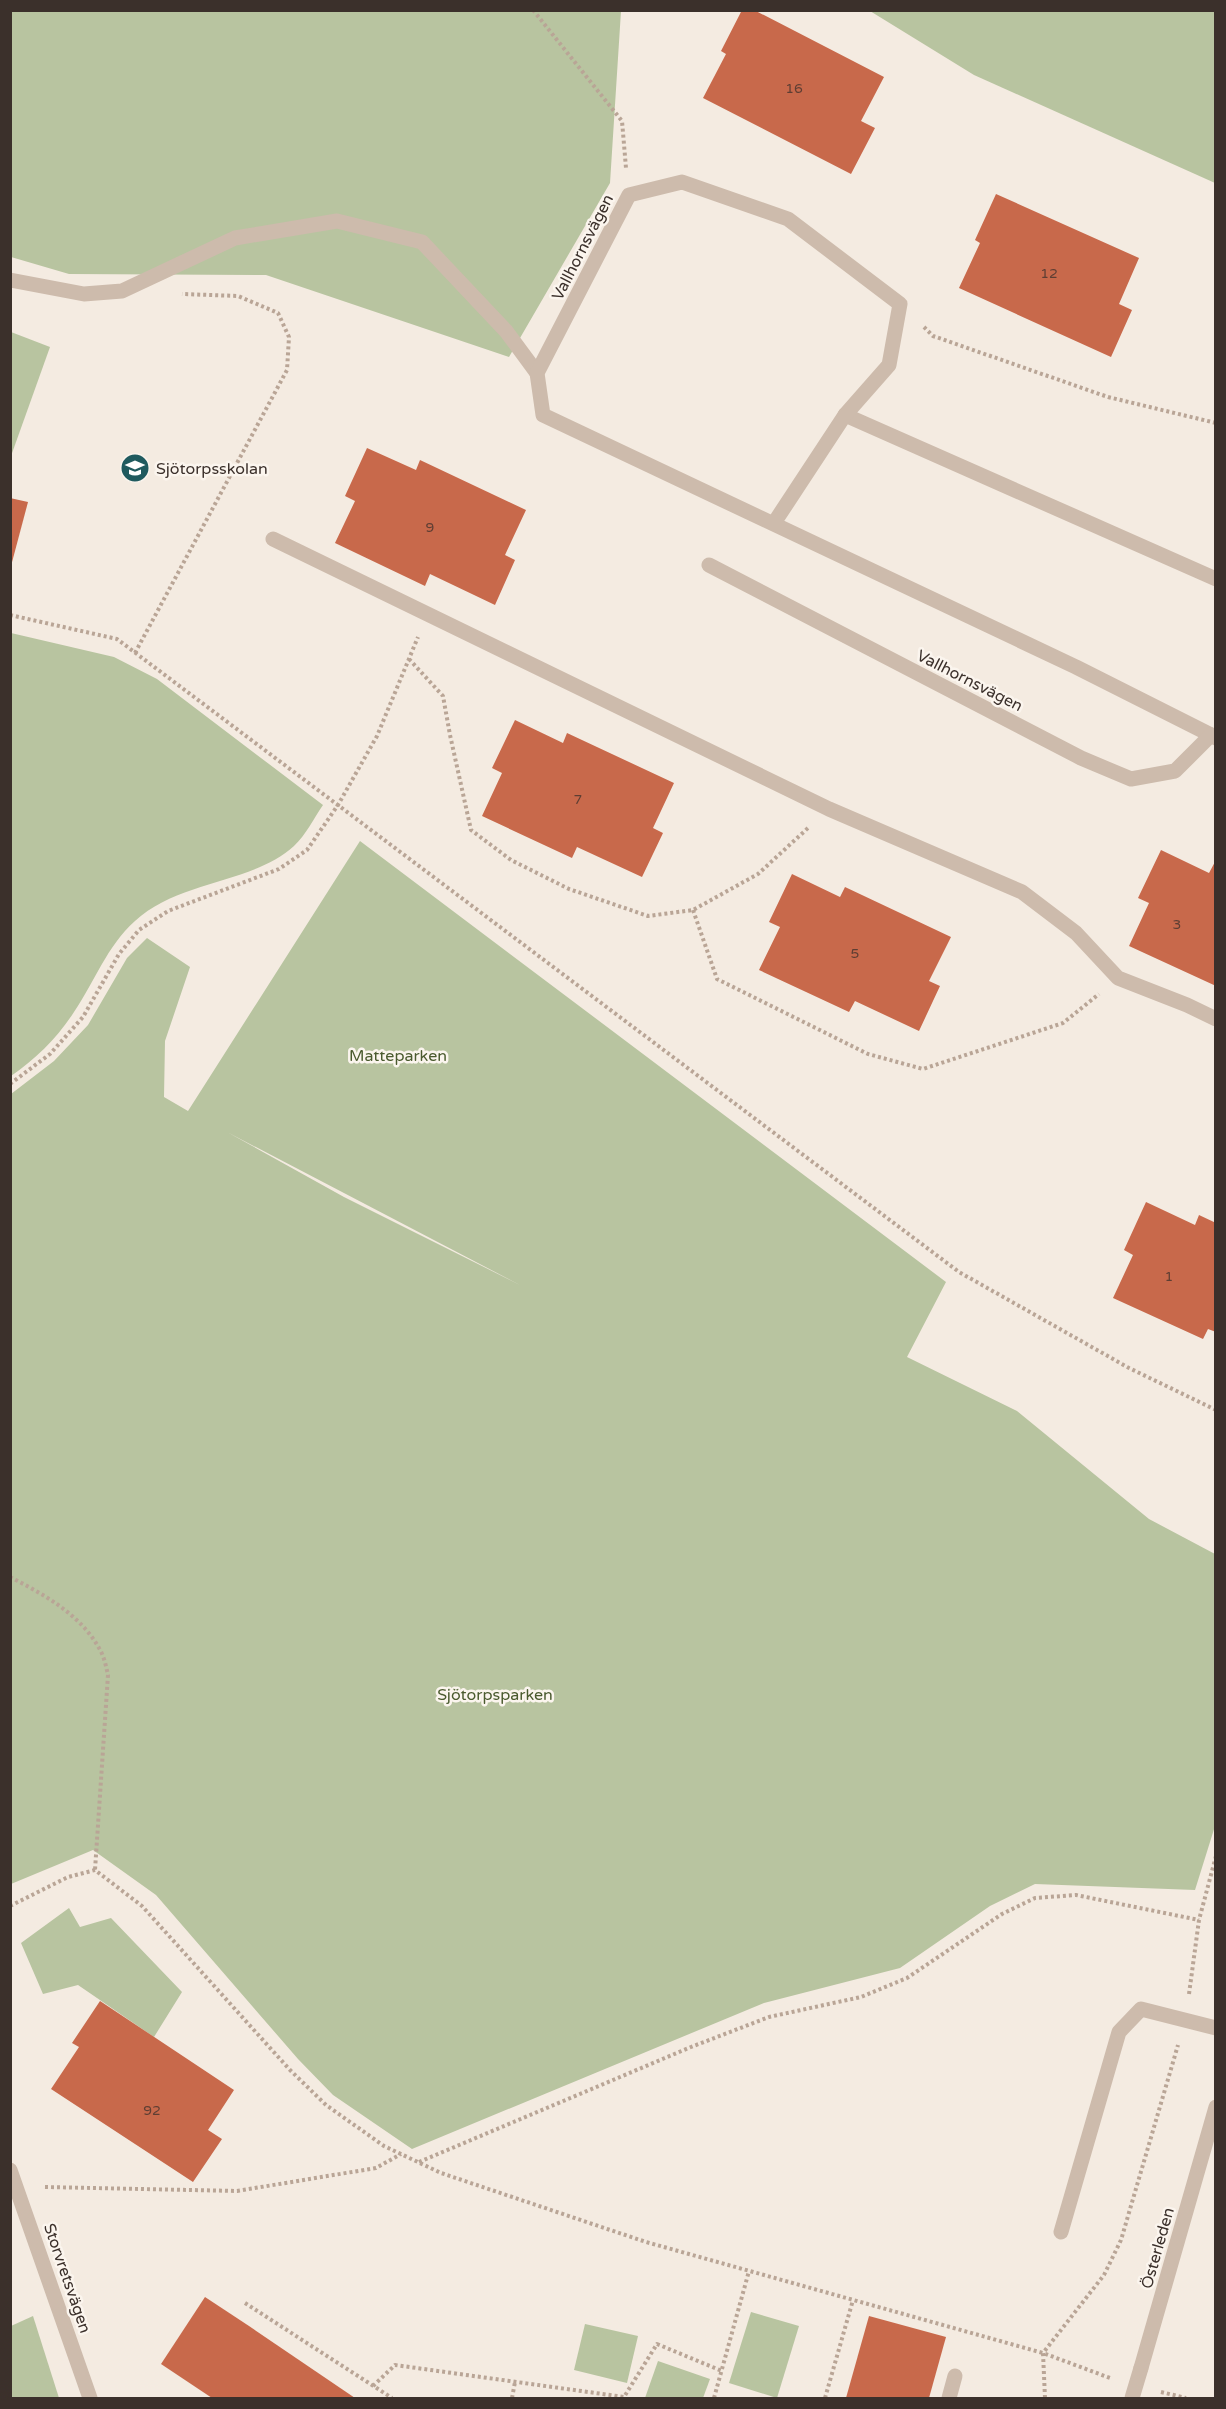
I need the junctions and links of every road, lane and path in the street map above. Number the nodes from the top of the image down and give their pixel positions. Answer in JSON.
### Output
{"nodes":[{"id":1,"x":533,"y":10,"type":"edge"},
{"id":2,"x":629,"y":195,"type":"junction"},
{"id":3,"x":10,"y":280,"type":"edge"},
{"id":4,"x":180,"y":294,"type":"dead end"},
{"id":5,"x":900,"y":304,"type":"junction"},
{"id":6,"x":537,"y":373,"type":"junction"},
{"id":7,"x":845,"y":415,"type":"junction"},
{"id":8,"x":1215,"y":423,"type":"edge"},
{"id":9,"x":774,"y":523,"type":"junction"},
{"id":10,"x":273,"y":540,"type":"dead end"},
{"id":11,"x":709,"y":565,"type":"dead end"},
{"id":12,"x":1215,"y":579,"type":"edge"},
{"id":13,"x":427,"y":614,"type":"junction"},
{"id":14,"x":10,"y":615,"type":"edge"},
{"id":15,"x":135,"y":653,"type":"junction"},
{"id":16,"x":409,"y":659,"type":"junction"},
{"id":17,"x":1213,"y":736,"type":"edge"},
{"id":18,"x":338,"y":805,"type":"junction"},
{"id":19,"x":829,"y":809,"type":"junction"},
{"id":20,"x":693,"y":910,"type":"junction"},
{"id":21,"x":1118,"y":978,"type":"junction"},
{"id":22,"x":1215,"y":1019,"type":"edge"},
{"id":23,"x":10,"y":1084,"type":"edge"},
{"id":24,"x":1215,"y":1410,"type":"edge"},
{"id":25,"x":10,"y":1577,"type":"edge"},
{"id":26,"x":1215,"y":1856,"type":"edge"},
{"id":27,"x":95,"y":1870,"type":"junction"},
{"id":28,"x":10,"y":1906,"type":"edge"},
{"id":29,"x":1199,"y":1920,"type":"junction"},
{"id":30,"x":1186,"y":2019,"type":"junction"},
{"id":31,"x":1215,"y":2028,"type":"edge"},
{"id":32,"x":1215,"y":2108,"type":"edge"},
{"id":33,"x":401,"y":2154,"type":"junction"},
{"id":34,"x":419,"y":2162,"type":"junction"},
{"id":35,"x":10,"y":2170,"type":"edge"},
{"id":36,"x":18,"y":2186,"type":"junction"},
{"id":37,"x":1061,"y":2232,"type":"dead end"},
{"id":38,"x":749,"y":2271,"type":"junction"},
{"id":39,"x":854,"y":2300,"type":"junction"},
{"id":40,"x":245,"y":2303,"type":"dead end"},
{"id":41,"x":1043,"y":2354,"type":"junction"},
{"id":42,"x":722,"y":2371,"type":"junction"},
{"id":43,"x":955,"y":2376,"type":"dead end"},
{"id":44,"x":1117,"y":2380,"type":"dead end"},
{"id":45,"x":515,"y":2382,"type":"junction"},
{"id":46,"x":373,"y":2386,"type":"junction"},
{"id":47,"x":1152,"y":2389,"type":"dead end"},
{"id":48,"x":90,"y":2398,"type":"edge"},
{"id":49,"x":392,"y":2398,"type":"edge"},
{"id":50,"x":512,"y":2398,"type":"edge"},
{"id":51,"x":714,"y":2398,"type":"edge"},
{"id":52,"x":825,"y":2398,"type":"edge"},
{"id":53,"x":949,"y":2398,"type":"edge"},
{"id":54,"x":1045,"y":2398,"type":"edge"},
{"id":55,"x":1132,"y":2398,"type":"edge"},
{"id":56,"x":1186,"y":2398,"type":"edge"}],
"edges":[{"from":1,"to":2,"type":"path"},
{"from":2,"to":5,"type":"street","name":"Vallhornsvägen"},
{"from":2,"to":6,"type":"street","name":"Vallhornsvägen"},
{"from":3,"to":6,"type":"street"},
{"from":4,"to":15,"type":"path"},
{"from":5,"to":7,"type":"street"},
{"from":5,"to":8,"type":"path"},
{"from":6,"to":9,"type":"street","name":"Vallhornsvägen"},
{"from":7,"to":9,"type":"street"},
{"from":7,"to":12,"type":"street"},
{"from":9,"to":17,"type":"street","name":"Vallhornsvägen"},
{"from":10,"to":13,"type":"street"},
{"from":11,"to":17,"type":"street","name":"Vallhornsvägen"},
{"from":13,"to":16,"type":"path"},
{"from":13,"to":19,"type":"street"},
{"from":14,"to":15,"type":"path"},
{"from":15,"to":18,"type":"path"},
{"from":16,"to":18,"type":"path"},
{"from":16,"to":20,"type":"path"},
{"from":18,"to":23,"type":"path"},
{"from":18,"to":24,"type":"path"},
{"from":19,"to":20,"type":"path"},
{"from":19,"to":21,"type":"street"},
{"from":20,"to":21,"type":"path"},
{"from":21,"to":22,"type":"street"},
{"from":25,"to":27,"type":"path"},
{"from":26,"to":29,"type":"path"},
{"from":27,"to":28,"type":"path"},
{"from":27,"to":33,"type":"path"},
{"from":29,"to":30,"type":"path"},
{"from":29,"to":34,"type":"path"},
{"from":30,"to":31,"type":"street"},
{"from":30,"to":37,"type":"street"},
{"from":30,"to":41,"type":"path"},
{"from":32,"to":55,"type":"street","name":"Österleden","bridge":true},
{"from":33,"to":34,"type":"path"},
{"from":33,"to":36,"type":"path"},
{"from":34,"to":38,"type":"path"},
{"from":35,"to":36,"type":"street","name":"Storvretsvägen"},
{"from":36,"to":48,"type":"street","name":"Storvretsvägen"},
{"from":38,"to":39,"type":"path"},
{"from":38,"to":42,"type":"path"},
{"from":39,"to":41,"type":"path"},
{"from":39,"to":52,"type":"path"},
{"from":40,"to":46,"type":"path"},
{"from":41,"to":44,"type":"path"},
{"from":41,"to":54,"type":"path"},
{"from":42,"to":45,"type":"path"},
{"from":42,"to":51,"type":"path"},
{"from":43,"to":53,"type":"street"},
{"from":45,"to":46,"type":"path"},
{"from":45,"to":50,"type":"path"},
{"from":46,"to":49,"type":"path"},
{"from":47,"to":56,"type":"path"}]}
